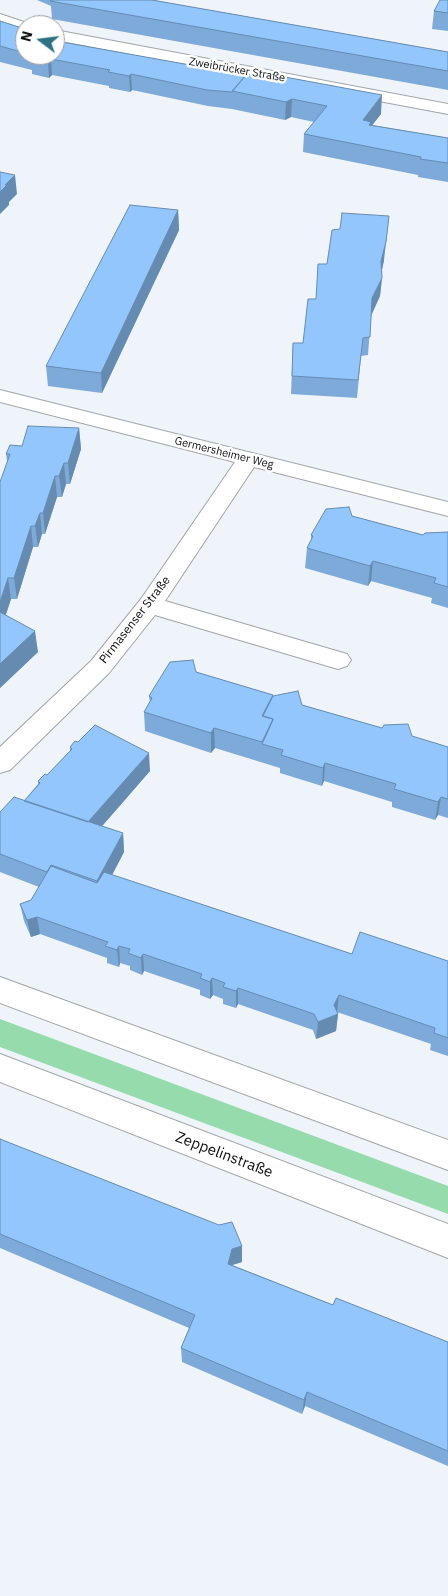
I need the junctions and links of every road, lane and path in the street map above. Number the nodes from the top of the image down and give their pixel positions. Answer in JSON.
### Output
{"nodes":[{"id":1,"x":0,"y":18,"type":"edge"},
{"id":2,"x":15,"y":23,"type":"edge"},
{"id":3,"x":65,"y":37,"type":"edge"},
{"id":4,"x":448,"y":109,"type":"edge"},
{"id":5,"x":0,"y":396,"type":"edge"},
{"id":6,"x":248,"y":459,"type":"junction"},
{"id":7,"x":448,"y":509,"type":"edge"},
{"id":8,"x":150,"y":605,"type":"junction"},
{"id":9,"x":338,"y":660,"type":"dead end"},
{"id":10,"x":0,"y":763,"type":"edge"},
{"id":11,"x":0,"y":990,"type":"edge"},
{"id":12,"x":0,"y":1068,"type":"edge"},
{"id":13,"x":448,"y":1155,"type":"edge"},
{"id":14,"x":448,"y":1241,"type":"edge"}],
"edges":[{"from":1,"to":2,"type":"street"},
{"from":3,"to":4,"type":"street","name":"Zweibrücker Straße"},
{"from":5,"to":6,"type":"street","name":"Germersheimer Weg"},
{"from":6,"to":7,"type":"street","name":"Germersheimer Weg"},
{"from":6,"to":8,"type":"street","name":"Pirmasenser Straße"},
{"from":8,"to":9,"type":"street"},
{"from":8,"to":10,"type":"street","name":"Pirmasenser Straße"},
{"from":11,"to":13,"type":"street"},
{"from":12,"to":14,"type":"street","name":"Zeppelinstraße"}]}
